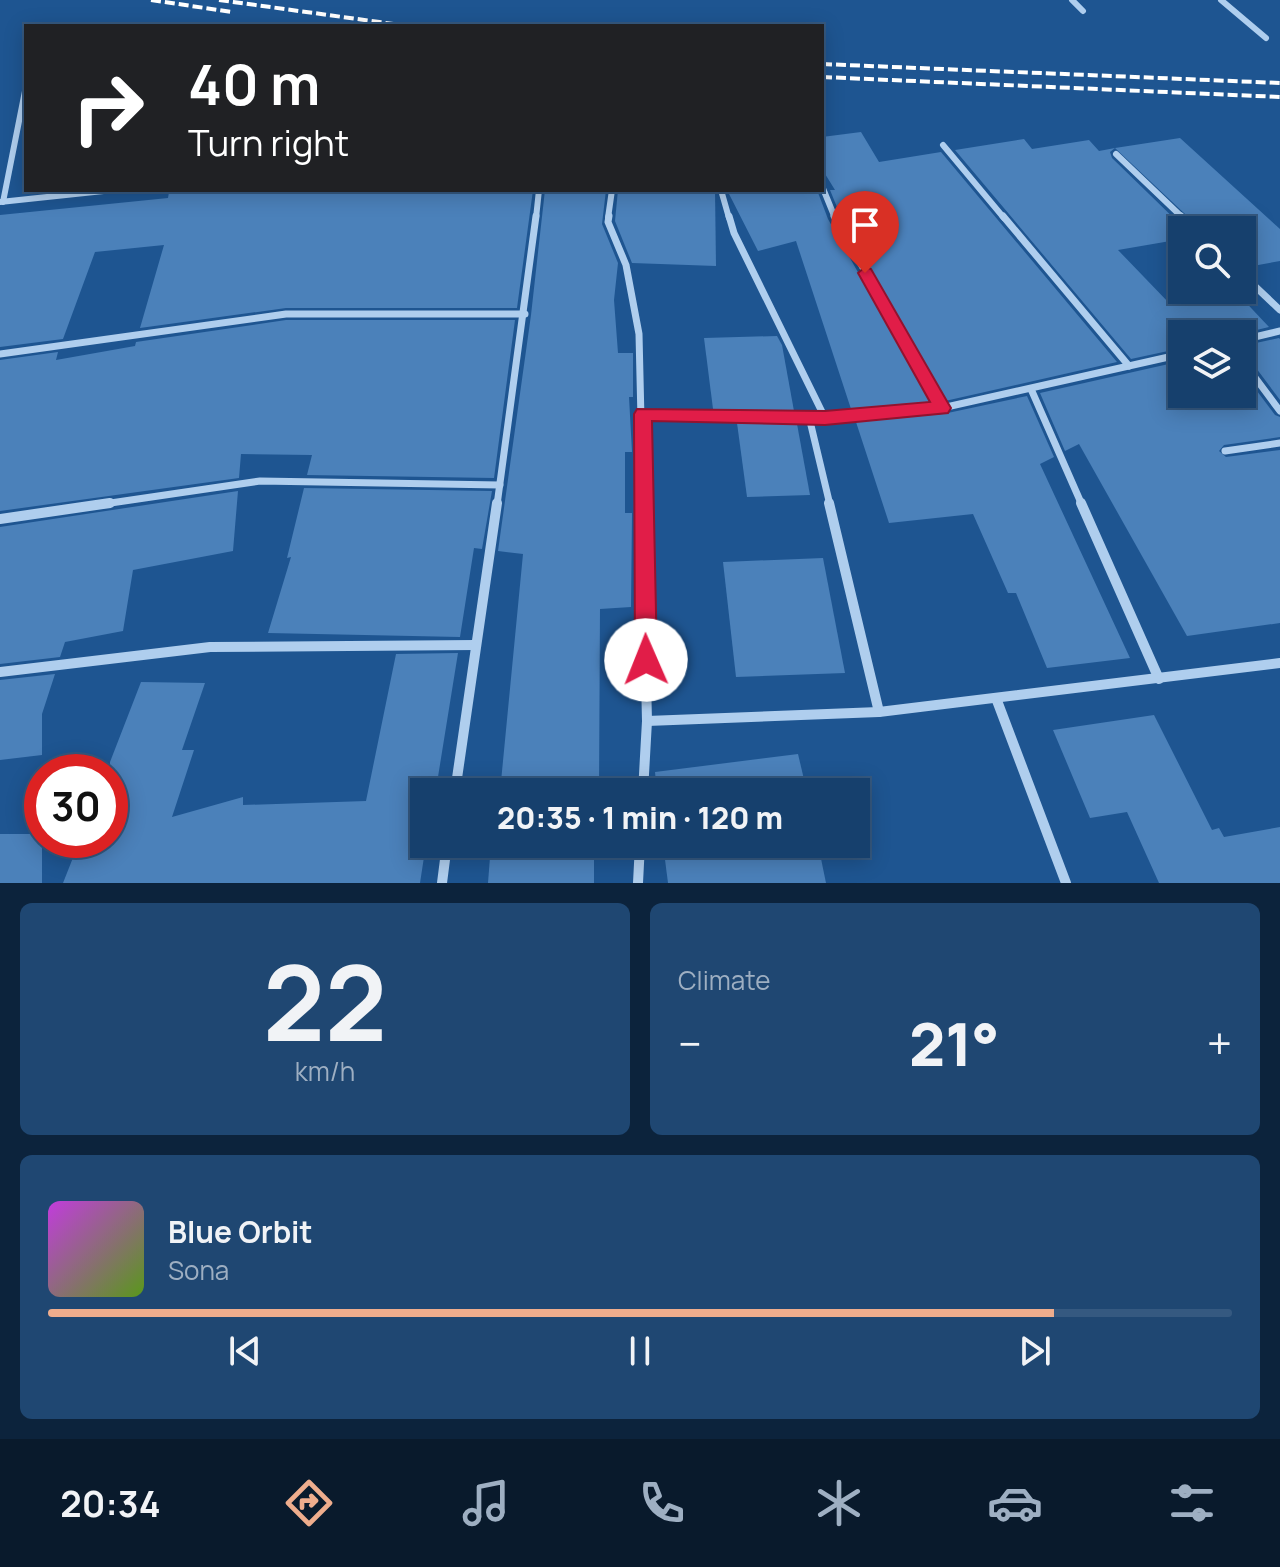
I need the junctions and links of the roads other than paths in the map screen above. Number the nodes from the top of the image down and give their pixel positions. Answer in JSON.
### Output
{"nodes":[{"id":1,"x":1072,"y":0,"type":"edge"},
{"id":2,"x":1221,"y":0,"type":"edge"},
{"id":3,"x":1083,"y":11,"type":"dead end"},
{"id":4,"x":1266,"y":38,"type":"dead end"},
{"id":5,"x":24,"y":96,"type":"edge"},
{"id":6,"x":943,"y":145,"type":"dead end"},
{"id":7,"x":1116,"y":154,"type":"dead end"},
{"id":8,"x":824,"y":191,"type":"edge"},
{"id":9,"x":94,"y":192,"type":"edge"},
{"id":10,"x":539,"y":192,"type":"edge"},
{"id":11,"x":612,"y":192,"type":"edge"},
{"id":12,"x":722,"y":192,"type":"edge"},
{"id":13,"x":2,"y":202,"type":"edge"},
{"id":14,"x":1181,"y":216,"type":"edge"},
{"id":15,"x":1256,"y":287,"type":"edge"},
{"id":16,"x":1280,"y":310,"type":"edge"},
{"id":17,"x":525,"y":314,"type":"junction"},
{"id":18,"x":1280,"y":331,"type":"edge"},
{"id":19,"x":1256,"y":337,"type":"edge"},
{"id":20,"x":0,"y":354,"type":"edge"},
{"id":21,"x":1168,"y":357,"type":"edge"},
{"id":22,"x":1129,"y":366,"type":"junction"},
{"id":23,"x":1256,"y":379,"type":"edge"},
{"id":24,"x":1031,"y":389,"type":"junction"},
{"id":25,"x":942,"y":408,"type":"junction"},
{"id":26,"x":1280,"y":411,"type":"edge"},
{"id":27,"x":643,"y":414,"type":"junction"},
{"id":28,"x":809,"y":417,"type":"junction"},
{"id":29,"x":825,"y":418,"type":"junction"},
{"id":30,"x":1280,"y":443,"type":"edge"},
{"id":31,"x":1225,"y":451,"type":"dead end"},
{"id":32,"x":500,"y":485,"type":"junction"},
{"id":33,"x":0,"y":519,"type":"edge"},
{"id":34,"x":476,"y":645,"type":"junction"},
{"id":35,"x":1280,"y":663,"type":"edge"},
{"id":36,"x":0,"y":672,"type":"edge"},
{"id":37,"x":1159,"y":679,"type":"junction"},
{"id":38,"x":996,"y":698,"type":"junction"},
{"id":39,"x":879,"y":712,"type":"junction"},
{"id":40,"x":647,"y":721,"type":"junction"},
{"id":41,"x":457,"y":778,"type":"edge"},
{"id":42,"x":644,"y":778,"type":"edge"},
{"id":43,"x":445,"y":858,"type":"edge"},
{"id":44,"x":639,"y":858,"type":"edge"},
{"id":45,"x":442,"y":883,"type":"edge"},
{"id":46,"x":638,"y":883,"type":"edge"},
{"id":47,"x":1066,"y":883,"type":"edge"}],
"edges":[{"from":1,"to":3,"type":"street"},
{"from":2,"to":4,"type":"street"},
{"from":5,"to":13,"type":"street"},
{"from":6,"to":22,"type":"street"},
{"from":7,"to":14,"type":"street"},
{"from":8,"to":25,"type":"street"},
{"from":9,"to":13,"type":"street"},
{"from":10,"to":17,"type":"street"},
{"from":11,"to":27,"type":"street"},
{"from":12,"to":29,"type":"street"},
{"from":15,"to":16,"type":"street"},
{"from":17,"to":20,"type":"street"},
{"from":17,"to":32,"type":"street"},
{"from":18,"to":19,"type":"street"},
{"from":21,"to":22,"type":"street"},
{"from":22,"to":24,"type":"street"},
{"from":23,"to":26,"type":"street"},
{"from":24,"to":25,"type":"street"},
{"from":24,"to":37,"type":"street"},
{"from":25,"to":29,"type":"street"},
{"from":27,"to":28,"type":"street"},
{"from":27,"to":40,"type":"street"},
{"from":28,"to":29,"type":"street"},
{"from":28,"to":39,"type":"street"},
{"from":30,"to":31,"type":"street"},
{"from":32,"to":33,"type":"street"},
{"from":32,"to":34,"type":"street"},
{"from":34,"to":36,"type":"street"},
{"from":34,"to":41,"type":"street"},
{"from":35,"to":37,"type":"street"},
{"from":37,"to":38,"type":"street"},
{"from":38,"to":39,"type":"street"},
{"from":38,"to":47,"type":"street"},
{"from":39,"to":40,"type":"street"},
{"from":40,"to":42,"type":"street"},
{"from":43,"to":45,"type":"street"},
{"from":44,"to":46,"type":"street"}]}
